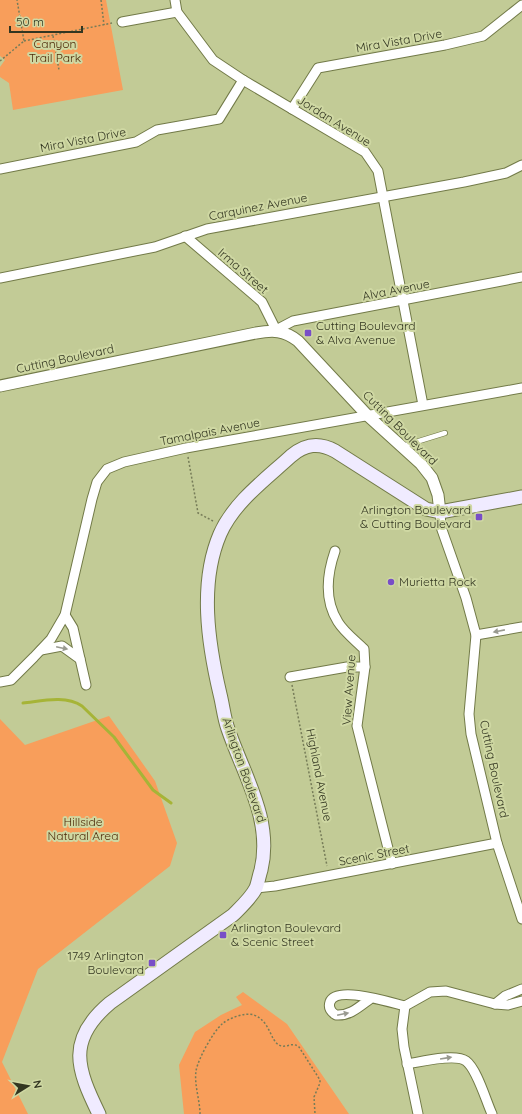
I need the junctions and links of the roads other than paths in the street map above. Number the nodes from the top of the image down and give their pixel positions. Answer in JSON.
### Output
{"nodes":[{"id":1,"x":175,"y":0,"type":"edge"},
{"id":2,"x":522,"y":5,"type":"edge"},
{"id":3,"x":177,"y":12,"type":"junction"},
{"id":4,"x":122,"y":22,"type":"dead end"},
{"id":5,"x":243,"y":80,"type":"junction"},
{"id":6,"x":292,"y":109,"type":"junction"},
{"id":7,"x":522,"y":165,"type":"edge"},
{"id":8,"x":0,"y":169,"type":"edge"},
{"id":9,"x":384,"y":196,"type":"junction"},
{"id":10,"x":185,"y":236,"type":"junction"},
{"id":11,"x":522,"y":277,"type":"edge"},
{"id":12,"x":0,"y":278,"type":"edge"},
{"id":13,"x":403,"y":301,"type":"junction"},
{"id":14,"x":276,"y":330,"type":"junction"},
{"id":15,"x":0,"y":386,"type":"edge"},
{"id":16,"x":522,"y":388,"type":"edge"},
{"id":17,"x":423,"y":405,"type":"junction"},
{"id":18,"x":367,"y":415,"type":"junction"},
{"id":19,"x":444,"y":433,"type":"dead end"},
{"id":20,"x":401,"y":446,"type":"junction"},
{"id":21,"x":522,"y":497,"type":"edge"},
{"id":22,"x":440,"y":512,"type":"junction"},
{"id":23,"x":335,"y":551,"type":"dead end"},
{"id":24,"x":65,"y":616,"type":"junction"},
{"id":25,"x":522,"y":627,"type":"edge"},
{"id":26,"x":476,"y":636,"type":"junction"},
{"id":27,"x":37,"y":654,"type":"junction"},
{"id":28,"x":80,"y":659,"type":"junction"},
{"id":29,"x":365,"y":667,"type":"junction"},
{"id":30,"x":290,"y":677,"type":"road end"},
{"id":31,"x":0,"y":682,"type":"edge"},
{"id":32,"x":86,"y":685,"type":"dead end"},
{"id":33,"x":497,"y":843,"type":"junction"},
{"id":34,"x":392,"y":864,"type":"junction"},
{"id":35,"x":256,"y":888,"type":"junction"},
{"id":36,"x":522,"y":919,"type":"edge"},
{"id":37,"x":522,"y":989,"type":"edge"},
{"id":38,"x":370,"y":999,"type":"dead end"},
{"id":39,"x":522,"y":1001,"type":"edge"},
{"id":40,"x":495,"y":1004,"type":"junction"},
{"id":41,"x":405,"y":1006,"type":"junction"},
{"id":42,"x":407,"y":1064,"type":"junction"},
{"id":43,"x":99,"y":1114,"type":"edge"},
{"id":44,"x":418,"y":1114,"type":"edge"},
{"id":45,"x":492,"y":1114,"type":"edge"}],
"edges":[{"from":1,"to":3,"type":"street","name":"Jordan Avenue"},
{"from":2,"to":6,"type":"street","name":"Mira Vista Drive"},
{"from":3,"to":4,"type":"street"},
{"from":3,"to":5,"type":"street","name":"Jordan Avenue"},
{"from":5,"to":6,"type":"street","name":"Jordan Avenue"},
{"from":5,"to":8,"type":"street","name":"Mira Vista Drive"},
{"from":6,"to":9,"type":"street","name":"Jordan Avenue"},
{"from":7,"to":9,"type":"street","name":"Carquinez Avenue"},
{"from":9,"to":10,"type":"street","name":"Carquinez Avenue"},
{"from":9,"to":13,"type":"street","name":"Jordan Avenue"},
{"from":10,"to":12,"type":"street","name":"Carquinez Avenue"},
{"from":10,"to":14,"type":"street","name":"Irma Street"},
{"from":11,"to":13,"type":"street","name":"Alva Avenue"},
{"from":13,"to":14,"type":"street","name":"Alva Avenue"},
{"from":13,"to":17,"type":"street","name":"Jordan Avenue"},
{"from":14,"to":15,"type":"street","name":"Cutting Boulevard"},
{"from":14,"to":18,"type":"street","name":"Cutting Boulevard"},
{"from":16,"to":17,"type":"street","name":"Tamalpais Avenue"},
{"from":17,"to":18,"type":"street","name":"Tamalpais Avenue"},
{"from":18,"to":20,"type":"street","name":"Cutting Boulevard"},
{"from":18,"to":24,"type":"street","name":"Tamalpais Avenue"},
{"from":19,"to":20,"type":"lane"},
{"from":20,"to":22,"type":"street","name":"Cutting Boulevard"},
{"from":21,"to":22,"type":"main road","name":"Arlington Boulevard"},
{"from":22,"to":26,"type":"street","name":"Cutting Boulevard"},
{"from":22,"to":35,"type":"main road","name":"Arlington Boulevard"},
{"from":23,"to":29,"type":"street","name":"View Avenue"},
{"from":24,"to":27,"type":"street","name":"Tamalpais Avenue"},
{"from":24,"to":28,"type":"street"},
{"from":25,"to":26,"type":"street","one_way":true},
{"from":26,"to":33,"type":"street","name":"Cutting Boulevard"},
{"from":27,"to":28,"type":"street","one_way":true},
{"from":27,"to":31,"type":"street","name":"Tamalpais Avenue"},
{"from":28,"to":32,"type":"street"},
{"from":29,"to":30,"type":"street"},
{"from":29,"to":34,"type":"street","name":"View Avenue"},
{"from":33,"to":34,"type":"street","name":"Scenic Street"},
{"from":33,"to":36,"type":"street","name":"Cutting Boulevard"},
{"from":34,"to":35,"type":"street","name":"Scenic Street"},
{"from":35,"to":43,"type":"main road","name":"Arlington Boulevard"},
{"from":37,"to":40,"type":"street"},
{"from":38,"to":41,"type":"street"},
{"from":39,"to":40,"type":"street"},
{"from":40,"to":41,"type":"street"},
{"from":41,"to":42,"type":"street"},
{"from":42,"to":44,"type":"street"},
{"from":42,"to":45,"type":"street","one_way":true}]}
